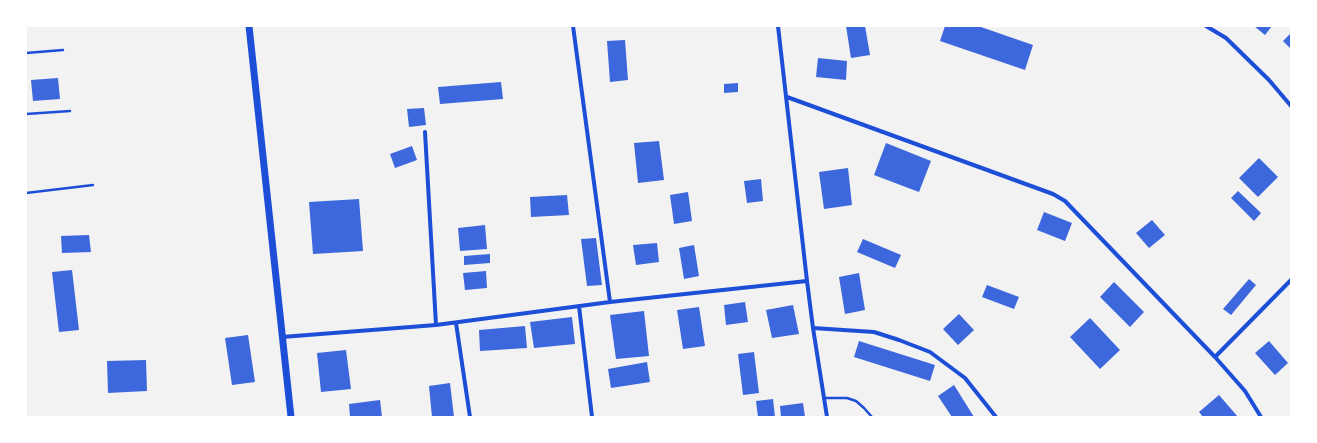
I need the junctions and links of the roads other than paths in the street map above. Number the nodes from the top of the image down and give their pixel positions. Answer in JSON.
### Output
{"nodes":[{"id":1,"x":249,"y":26,"type":"edge"},
{"id":2,"x":573,"y":26,"type":"edge"},
{"id":3,"x":778,"y":26,"type":"edge"},
{"id":4,"x":1206,"y":26,"type":"edge"},
{"id":5,"x":63,"y":50,"type":"dead end"},
{"id":6,"x":26,"y":53,"type":"edge"},
{"id":7,"x":787,"y":97,"type":"junction"},
{"id":8,"x":1291,"y":106,"type":"edge"},
{"id":9,"x":70,"y":111,"type":"dead end"},
{"id":10,"x":26,"y":114,"type":"edge"},
{"id":11,"x":425,"y":132,"type":"dead end"},
{"id":12,"x":93,"y":185,"type":"dead end"},
{"id":13,"x":26,"y":192,"type":"edge"},
{"id":14,"x":1291,"y":280,"type":"edge"},
{"id":15,"x":807,"y":281,"type":"junction"},
{"id":16,"x":610,"y":302,"type":"junction"},
{"id":17,"x":579,"y":306,"type":"junction"},
{"id":18,"x":456,"y":323,"type":"junction"},
{"id":19,"x":436,"y":325,"type":"junction"},
{"id":20,"x":813,"y":328,"type":"junction"},
{"id":21,"x":282,"y":337,"type":"junction"},
{"id":22,"x":1215,"y":357,"type":"junction"},
{"id":23,"x":824,"y":398,"type":"junction"},
{"id":24,"x":291,"y":417,"type":"edge"},
{"id":25,"x":470,"y":417,"type":"edge"},
{"id":26,"x":592,"y":417,"type":"edge"},
{"id":27,"x":827,"y":417,"type":"edge"},
{"id":28,"x":872,"y":417,"type":"edge"},
{"id":29,"x":996,"y":417,"type":"edge"},
{"id":30,"x":1261,"y":417,"type":"edge"}],
"edges":[{"from":1,"to":21,"type":"street"},
{"from":2,"to":16,"type":"street"},
{"from":3,"to":7,"type":"street"},
{"from":4,"to":8,"type":"street"},
{"from":5,"to":6,"type":"lane"},
{"from":7,"to":15,"type":"street"},
{"from":7,"to":22,"type":"street"},
{"from":9,"to":10,"type":"lane"},
{"from":11,"to":19,"type":"street"},
{"from":12,"to":13,"type":"lane"},
{"from":14,"to":22,"type":"street"},
{"from":15,"to":16,"type":"street"},
{"from":15,"to":20,"type":"street"},
{"from":16,"to":17,"type":"street"},
{"from":17,"to":18,"type":"street"},
{"from":17,"to":26,"type":"street"},
{"from":18,"to":19,"type":"street"},
{"from":18,"to":25,"type":"street"},
{"from":19,"to":21,"type":"street"},
{"from":20,"to":23,"type":"street"},
{"from":20,"to":29,"type":"street"},
{"from":21,"to":24,"type":"street"},
{"from":22,"to":30,"type":"street"},
{"from":23,"to":27,"type":"street"},
{"from":23,"to":28,"type":"lane"}]}
